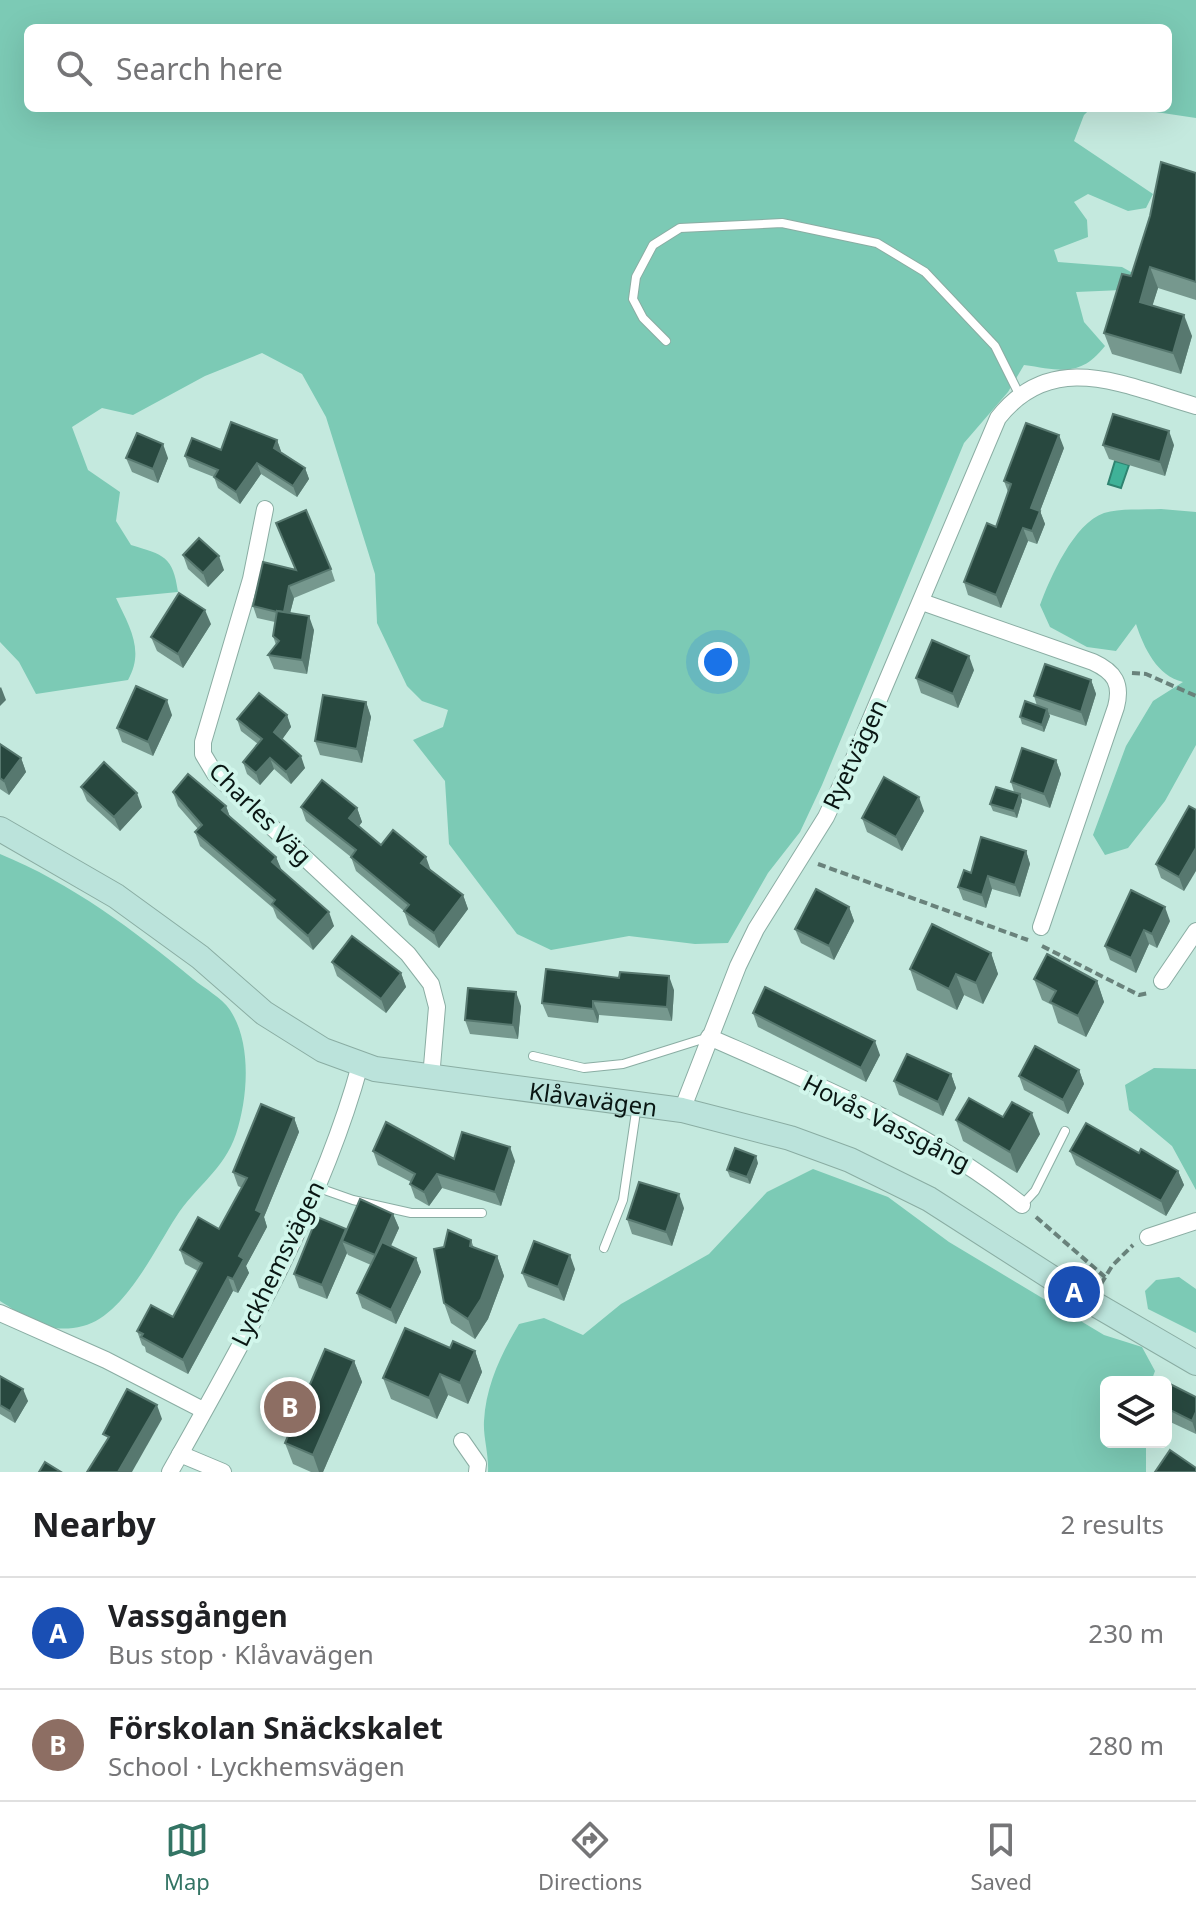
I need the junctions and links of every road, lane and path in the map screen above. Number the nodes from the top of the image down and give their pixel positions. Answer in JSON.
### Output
{"nodes":[{"id":1,"x":666,"y":341,"type":"dead end"},
{"id":2,"x":1019,"y":394,"type":"junction"},
{"id":3,"x":1196,"y":406,"type":"edge"},
{"id":4,"x":265,"y":509,"type":"dead end"},
{"id":5,"x":922,"y":602,"type":"junction"},
{"id":6,"x":1117,"y":680,"type":"junction"},
{"id":7,"x":1196,"y":696,"type":"edge"},
{"id":8,"x":0,"y":829,"type":"edge"},
{"id":9,"x":801,"y":858,"type":"junction"},
{"id":10,"x":1041,"y":927,"type":"joint"},
{"id":11,"x":1196,"y":931,"type":"edge"},
{"id":12,"x":1050,"y":950,"type":"dead end"},
{"id":13,"x":1162,"y":981,"type":"joint"},
{"id":14,"x":709,"y":1037,"type":"junction"},
{"id":15,"x":533,"y":1056,"type":"dead end"},
{"id":16,"x":360,"y":1065,"type":"junction"},
{"id":17,"x":431,"y":1078,"type":"junction"},
{"id":18,"x":638,"y":1104,"type":"junction"},
{"id":19,"x":682,"y":1110,"type":"junction"},
{"id":20,"x":1065,"y":1131,"type":"dead end"},
{"id":21,"x":315,"y":1187,"type":"junction"},
{"id":22,"x":1022,"y":1205,"type":"junction"},
{"id":23,"x":482,"y":1213,"type":"dead end"},
{"id":24,"x":1196,"y":1221,"type":"edge"},
{"id":25,"x":1148,"y":1237,"type":"joint"},
{"id":26,"x":604,"y":1248,"type":"dead end"},
{"id":27,"x":1105,"y":1277,"type":"junction"},
{"id":28,"x":1100,"y":1286,"type":"dead end"},
{"id":29,"x":0,"y":1313,"type":"edge"},
{"id":30,"x":1196,"y":1363,"type":"edge"},
{"id":31,"x":203,"y":1410,"type":"junction"},
{"id":32,"x":462,"y":1441,"type":"dead end"},
{"id":33,"x":180,"y":1454,"type":"junction"},
{"id":34,"x":170,"y":1472,"type":"edge"},
{"id":35,"x":223,"y":1472,"type":"edge"},
{"id":36,"x":477,"y":1472,"type":"edge"}],
"edges":[{"from":1,"to":2,"type":"lane"},
{"from":2,"to":3,"type":"street","name":"Ryetvägen"},
{"from":2,"to":5,"type":"street","name":"Ryetvägen"},
{"from":4,"to":17,"type":"street","name":"Charles Väg"},
{"from":5,"to":6,"type":"street"},
{"from":5,"to":9,"type":"street","name":"Ryetvägen"},
{"from":6,"to":7,"type":"path"},
{"from":6,"to":10,"type":"street"},
{"from":8,"to":16,"type":"street","name":"Klåvavägen"},
{"from":9,"to":10,"type":"path"},
{"from":9,"to":14,"type":"street","name":"Ryetvägen"},
{"from":11,"to":13,"type":"street"},
{"from":12,"to":13,"type":"path"},
{"from":14,"to":15,"type":"lane"},
{"from":14,"to":19,"type":"street","name":"Ryetvägen"},
{"from":14,"to":22,"type":"street","name":"Hovås Vassgång"},
{"from":16,"to":17,"type":"street","name":"Klåvavägen"},
{"from":16,"to":21,"type":"street","name":"Lyckhemsvägen"},
{"from":17,"to":18,"type":"street","name":"Klåvavägen"},
{"from":18,"to":19,"type":"street","name":"Klåvavägen"},
{"from":18,"to":26,"type":"lane"},
{"from":19,"to":30,"type":"street","name":"Klåvavägen"},
{"from":20,"to":22,"type":"lane"},
{"from":21,"to":23,"type":"lane"},
{"from":21,"to":31,"type":"street","name":"Lyckhemsvägen"},
{"from":22,"to":27,"type":"path"},
{"from":24,"to":25,"type":"street"},
{"from":25,"to":27,"type":"path"},
{"from":27,"to":28,"type":"path"},
{"from":29,"to":31,"type":"street"},
{"from":31,"to":33,"type":"street","name":"Lyckhemsvägen"},
{"from":32,"to":36,"type":"street"},
{"from":33,"to":34,"type":"street","name":"Lyckhemsvägen"},
{"from":33,"to":35,"type":"street"}]}
